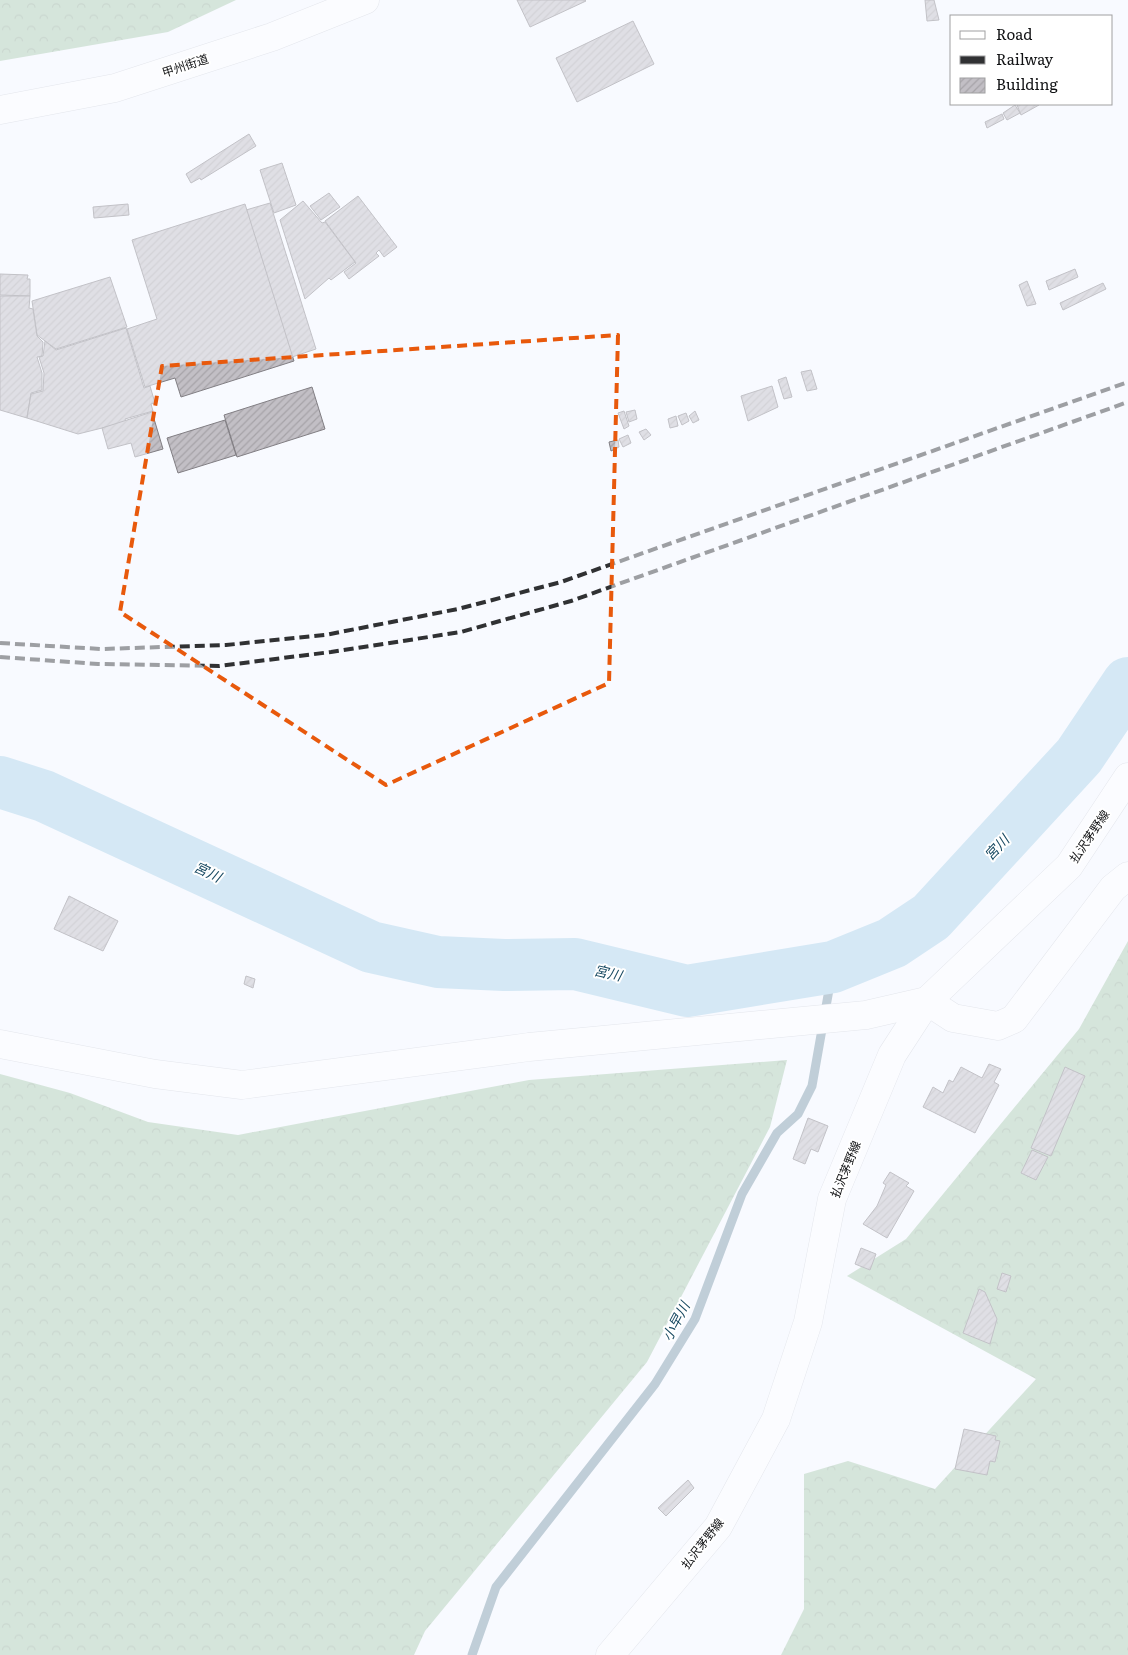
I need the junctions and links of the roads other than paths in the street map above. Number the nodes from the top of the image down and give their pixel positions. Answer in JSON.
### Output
{"nodes":[{"id":1,"x":365,"y":0,"type":"edge"},
{"id":2,"x":0,"y":110,"type":"edge"},
{"id":3,"x":1128,"y":777,"type":"edge"},
{"id":4,"x":1128,"y":876,"type":"edge"},
{"id":5,"x":927,"y":1001,"type":"junction"},
{"id":6,"x":0,"y":1044,"type":"edge"},
{"id":7,"x":610,"y":1655,"type":"edge"}],
"edges":[{"from":1,"to":2,"type":"street","name":"甲州街道"},
{"from":3,"to":5,"type":"street","name":"払沢茅野線"},
{"from":4,"to":5,"type":"street"},
{"from":5,"to":6,"type":"street"},
{"from":5,"to":7,"type":"street","name":"払沢茅野線"}]}
